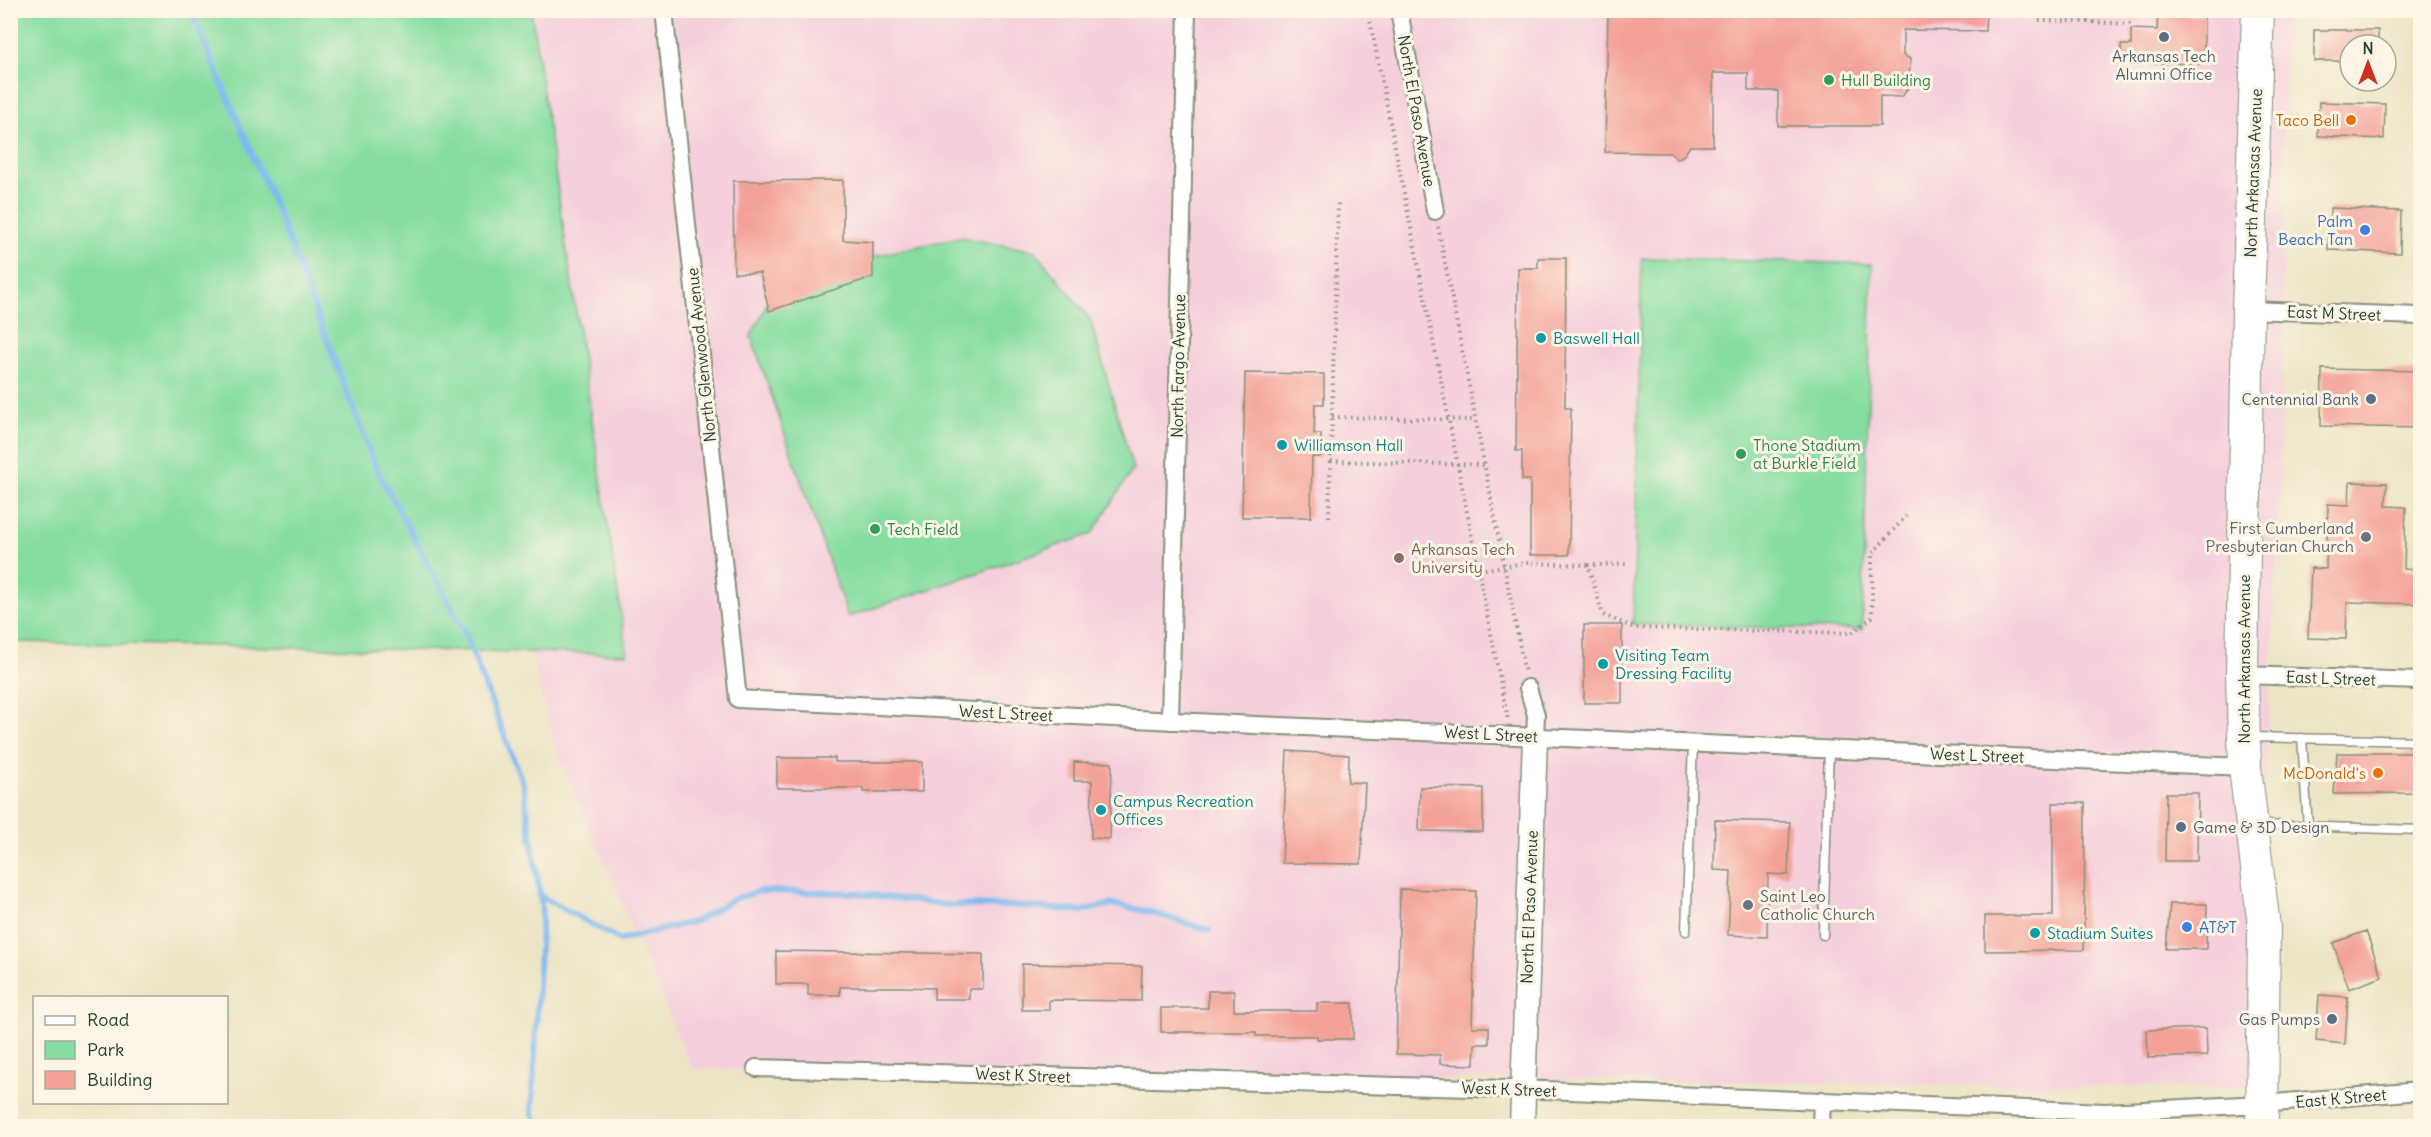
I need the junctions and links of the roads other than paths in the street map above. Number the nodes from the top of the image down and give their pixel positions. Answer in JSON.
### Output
{"nodes":[{"id":1,"x":664,"y":10,"type":"edge"},
{"id":2,"x":1187,"y":10,"type":"edge"},
{"id":3,"x":1399,"y":10,"type":"edge"},
{"id":4,"x":2258,"y":10,"type":"edge"},
{"id":5,"x":1436,"y":211,"type":"road end"},
{"id":6,"x":2248,"y":310,"type":"junction"},
{"id":7,"x":2421,"y":316,"type":"edge"},
{"id":8,"x":2242,"y":675,"type":"junction"},
{"id":9,"x":2421,"y":681,"type":"edge"},
{"id":10,"x":1528,"y":688,"type":"road end"},
{"id":11,"x":738,"y":699,"type":"joint"},
{"id":12,"x":1170,"y":721,"type":"junction"},
{"id":13,"x":1535,"y":736,"type":"junction"},
{"id":14,"x":2302,"y":738,"type":"junction"},
{"id":15,"x":2421,"y":741,"type":"edge"},
{"id":16,"x":1693,"y":743,"type":"junction"},
{"id":17,"x":1829,"y":749,"type":"junction"},
{"id":18,"x":2245,"y":752,"type":"junction"},
{"id":19,"x":2252,"y":825,"type":"junction"},
{"id":20,"x":2308,"y":827,"type":"junction"},
{"id":21,"x":2421,"y":830,"type":"edge"},
{"id":22,"x":1686,"y":931,"type":"dead end"},
{"id":23,"x":1823,"y":935,"type":"dead end"},
{"id":24,"x":756,"y":1068,"type":"dead end"},
{"id":25,"x":1523,"y":1089,"type":"junction"},
{"id":26,"x":2421,"y":1091,"type":"edge"},
{"id":27,"x":1822,"y":1100,"type":"junction"},
{"id":28,"x":2262,"y":1115,"type":"edge"},
{"id":29,"x":1522,"y":1126,"type":"edge"},
{"id":30,"x":1821,"y":1126,"type":"edge"}],
"edges":[{"from":1,"to":11,"type":"street","name":"North Glenwood Avenue"},
{"from":2,"to":12,"type":"street","name":"North Fargo Avenue"},
{"from":3,"to":5,"type":"street","name":"North El Paso Avenue"},
{"from":4,"to":6,"type":"highway","name":"North Arkansas Avenue"},
{"from":6,"to":7,"type":"street","name":"East M Street"},
{"from":6,"to":8,"type":"highway","name":"North Arkansas Avenue"},
{"from":8,"to":9,"type":"street","name":"East L Street"},
{"from":8,"to":18,"type":"highway","name":"North Arkansas Avenue"},
{"from":10,"to":13,"type":"street","name":"North El Paso Avenue"},
{"from":11,"to":12,"type":"street","name":"West L Street"},
{"from":12,"to":13,"type":"street","name":"West L Street"},
{"from":13,"to":16,"type":"street","name":"West L Street"},
{"from":13,"to":25,"type":"street","name":"North El Paso Avenue"},
{"from":14,"to":15,"type":"lane"},
{"from":14,"to":18,"type":"lane"},
{"from":14,"to":20,"type":"lane"},
{"from":16,"to":17,"type":"street","name":"West L Street"},
{"from":16,"to":22,"type":"lane"},
{"from":17,"to":18,"type":"street","name":"West L Street"},
{"from":17,"to":23,"type":"lane"},
{"from":18,"to":19,"type":"highway","name":"North Arkansas Avenue"},
{"from":19,"to":20,"type":"lane"},
{"from":19,"to":28,"type":"highway","name":"North Arkansas Avenue"},
{"from":20,"to":21,"type":"lane"},
{"from":24,"to":25,"type":"street","name":"West K Street"},
{"from":25,"to":27,"type":"street","name":"West K Street"},
{"from":25,"to":29,"type":"street","name":"North El Paso Avenue"},
{"from":26,"to":28,"type":"street","name":"East K Street"},
{"from":27,"to":28,"type":"street","name":"West K Street"},
{"from":27,"to":30,"type":"street"}]}
